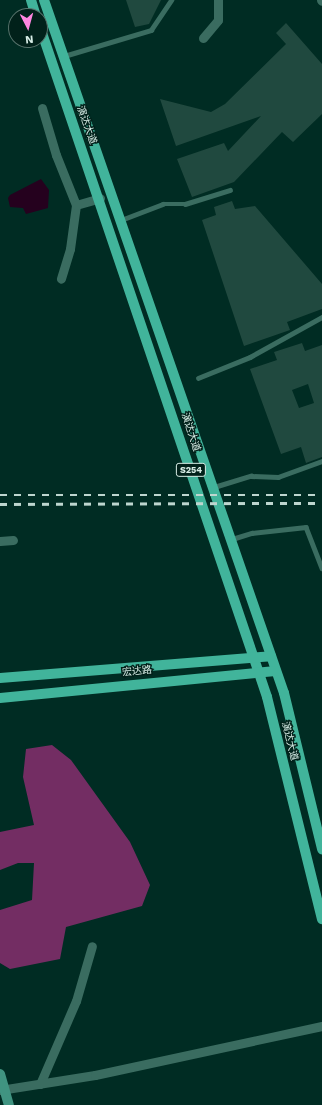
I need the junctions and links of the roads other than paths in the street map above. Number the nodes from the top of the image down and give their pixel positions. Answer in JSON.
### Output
{"nodes":[{"id":1,"x":44,"y":0,"type":"edge"},
{"id":2,"x":171,"y":0,"type":"edge"},
{"id":3,"x":218,"y":0,"type":"edge"},
{"id":4,"x":203,"y":38,"type":"dead end"},
{"id":5,"x":47,"y":48,"type":"edge"},
{"id":6,"x":64,"y":56,"type":"junction"},
{"id":7,"x":42,"y":108,"type":"dead end"},
{"id":8,"x":230,"y":190,"type":"dead end"},
{"id":9,"x":100,"y":198,"type":"junction"},
{"id":10,"x":76,"y":205,"type":"junction"},
{"id":11,"x":121,"y":220,"type":"junction"},
{"id":12,"x":61,"y":279,"type":"dead end"},
{"id":13,"x":322,"y":317,"type":"edge"},
{"id":14,"x":198,"y":378,"type":"dead end"},
{"id":15,"x":322,"y":460,"type":"edge"},
{"id":16,"x":214,"y":487,"type":"junction"},
{"id":17,"x":232,"y":539,"type":"junction"},
{"id":18,"x":12,"y":540,"type":"dead end"},
{"id":19,"x":0,"y":541,"type":"edge"},
{"id":20,"x":322,"y":568,"type":"edge"},
{"id":21,"x":271,"y":656,"type":"junction"},
{"id":22,"x":254,"y":658,"type":"junction"},
{"id":23,"x":276,"y":671,"type":"junction"},
{"id":24,"x":259,"y":672,"type":"junction"},
{"id":25,"x":0,"y":678,"type":"edge"},
{"id":26,"x":0,"y":698,"type":"edge"},
{"id":27,"x":322,"y":849,"type":"edge"},
{"id":28,"x":322,"y":919,"type":"edge"},
{"id":29,"x":92,"y":946,"type":"dead end"},
{"id":30,"x":322,"y":1026,"type":"edge"},
{"id":31,"x":0,"y":1074,"type":"edge"},
{"id":32,"x":40,"y":1084,"type":"junction"},
{"id":33,"x":2,"y":1090,"type":"edge"},
{"id":34,"x":10,"y":1105,"type":"edge"}],
"edges":[{"from":1,"to":6,"type":"main road","name":"演达大道","number":"S254"},
{"from":2,"to":6,"type":"lane"},
{"from":3,"to":4,"type":"street"},
{"from":5,"to":9,"type":"main road","name":"演达大道","number":"S254"},
{"from":6,"to":11,"type":"main road","name":"演达大道","number":"S254"},
{"from":7,"to":10,"type":"street"},
{"from":8,"to":11,"type":"lane"},
{"from":9,"to":10,"type":"street"},
{"from":9,"to":22,"type":"main road","name":"演达大道","number":"S254"},
{"from":10,"to":12,"type":"street"},
{"from":11,"to":16,"type":"main road","name":"演达大道","number":"S254"},
{"from":13,"to":14,"type":"lane"},
{"from":15,"to":16,"type":"lane"},
{"from":16,"to":17,"type":"main road","name":"演达大道","number":"S254"},
{"from":17,"to":20,"type":"lane"},
{"from":17,"to":21,"type":"main road","name":"演达大道","number":"S254"},
{"from":18,"to":19,"type":"street"},
{"from":21,"to":22,"type":"main road","name":"宏达路"},
{"from":21,"to":23,"type":"main road","name":"演达大道","number":"S254"},
{"from":22,"to":24,"type":"main road","name":"演达大道","number":"S254"},
{"from":22,"to":25,"type":"main road","name":"宏达路"},
{"from":23,"to":24,"type":"main road","name":"宏达路"},
{"from":23,"to":27,"type":"main road","name":"演达大道","number":"S254"},
{"from":24,"to":26,"type":"main road","name":"宏达路"},
{"from":24,"to":28,"type":"main road","name":"演达大道","number":"S254"},
{"from":29,"to":32,"type":"street"},
{"from":30,"to":32,"type":"street"},
{"from":31,"to":33,"type":"main road"},
{"from":32,"to":33,"type":"street"},
{"from":33,"to":34,"type":"main road"}]}
